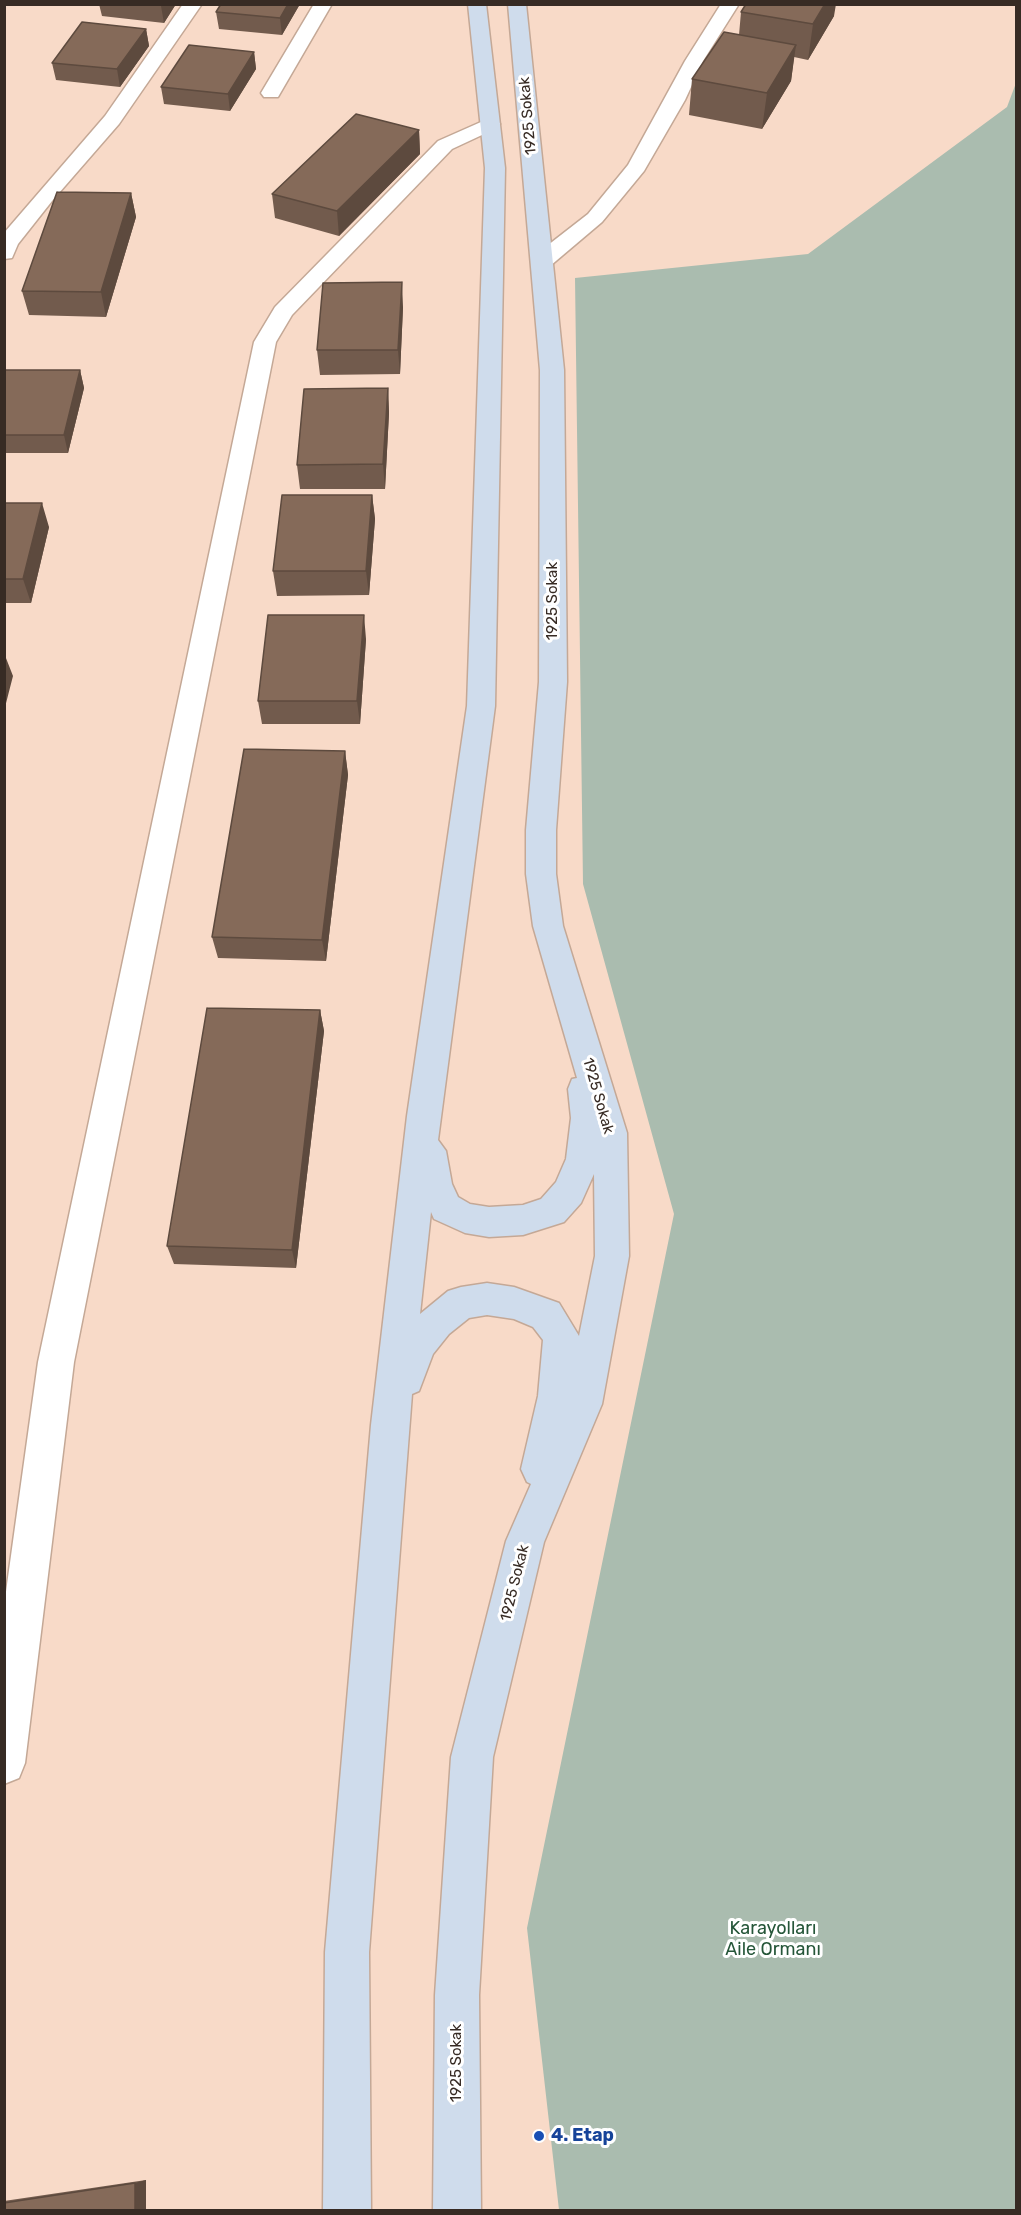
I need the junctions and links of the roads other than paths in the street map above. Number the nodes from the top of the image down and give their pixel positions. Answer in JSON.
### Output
{"nodes":[{"id":1,"x":193,"y":4,"type":"edge"},
{"id":2,"x":323,"y":4,"type":"edge"},
{"id":3,"x":477,"y":4,"type":"edge"},
{"id":4,"x":518,"y":4,"type":"edge"},
{"id":5,"x":730,"y":4,"type":"edge"},
{"id":6,"x":271,"y":93,"type":"dead end"},
{"id":7,"x":490,"y":124,"type":"junction"},
{"id":8,"x":4,"y":253,"type":"edge"},
{"id":9,"x":542,"y":261,"type":"junction"},
{"id":10,"x":574,"y":1016,"type":"junction"},
{"id":11,"x":424,"y":1116,"type":"junction"},
{"id":12,"x":390,"y":1425,"type":"junction"},
{"id":13,"x":525,"y":1541,"type":"junction"},
{"id":14,"x":4,"y":1763,"type":"edge"},
{"id":15,"x":347,"y":2211,"type":"edge"},
{"id":16,"x":457,"y":2211,"type":"edge"}],
"edges":[{"from":1,"to":8,"type":"street"},
{"from":2,"to":6,"type":"street"},
{"from":3,"to":7,"type":"main road"},
{"from":4,"to":9,"type":"main road","name":"1925 Sokak"},
{"from":5,"to":9,"type":"street"},
{"from":7,"to":11,"type":"main road"},
{"from":7,"to":14,"type":"street"},
{"from":9,"to":10,"type":"main road","name":"1925 Sokak"},
{"from":10,"to":11,"type":"main road"},
{"from":10,"to":13,"type":"main road","name":"1925 Sokak"},
{"from":11,"to":12,"type":"main road"},
{"from":12,"to":13,"type":"main road"},
{"from":12,"to":15,"type":"main road"},
{"from":13,"to":16,"type":"main road","name":"1925 Sokak"}]}
